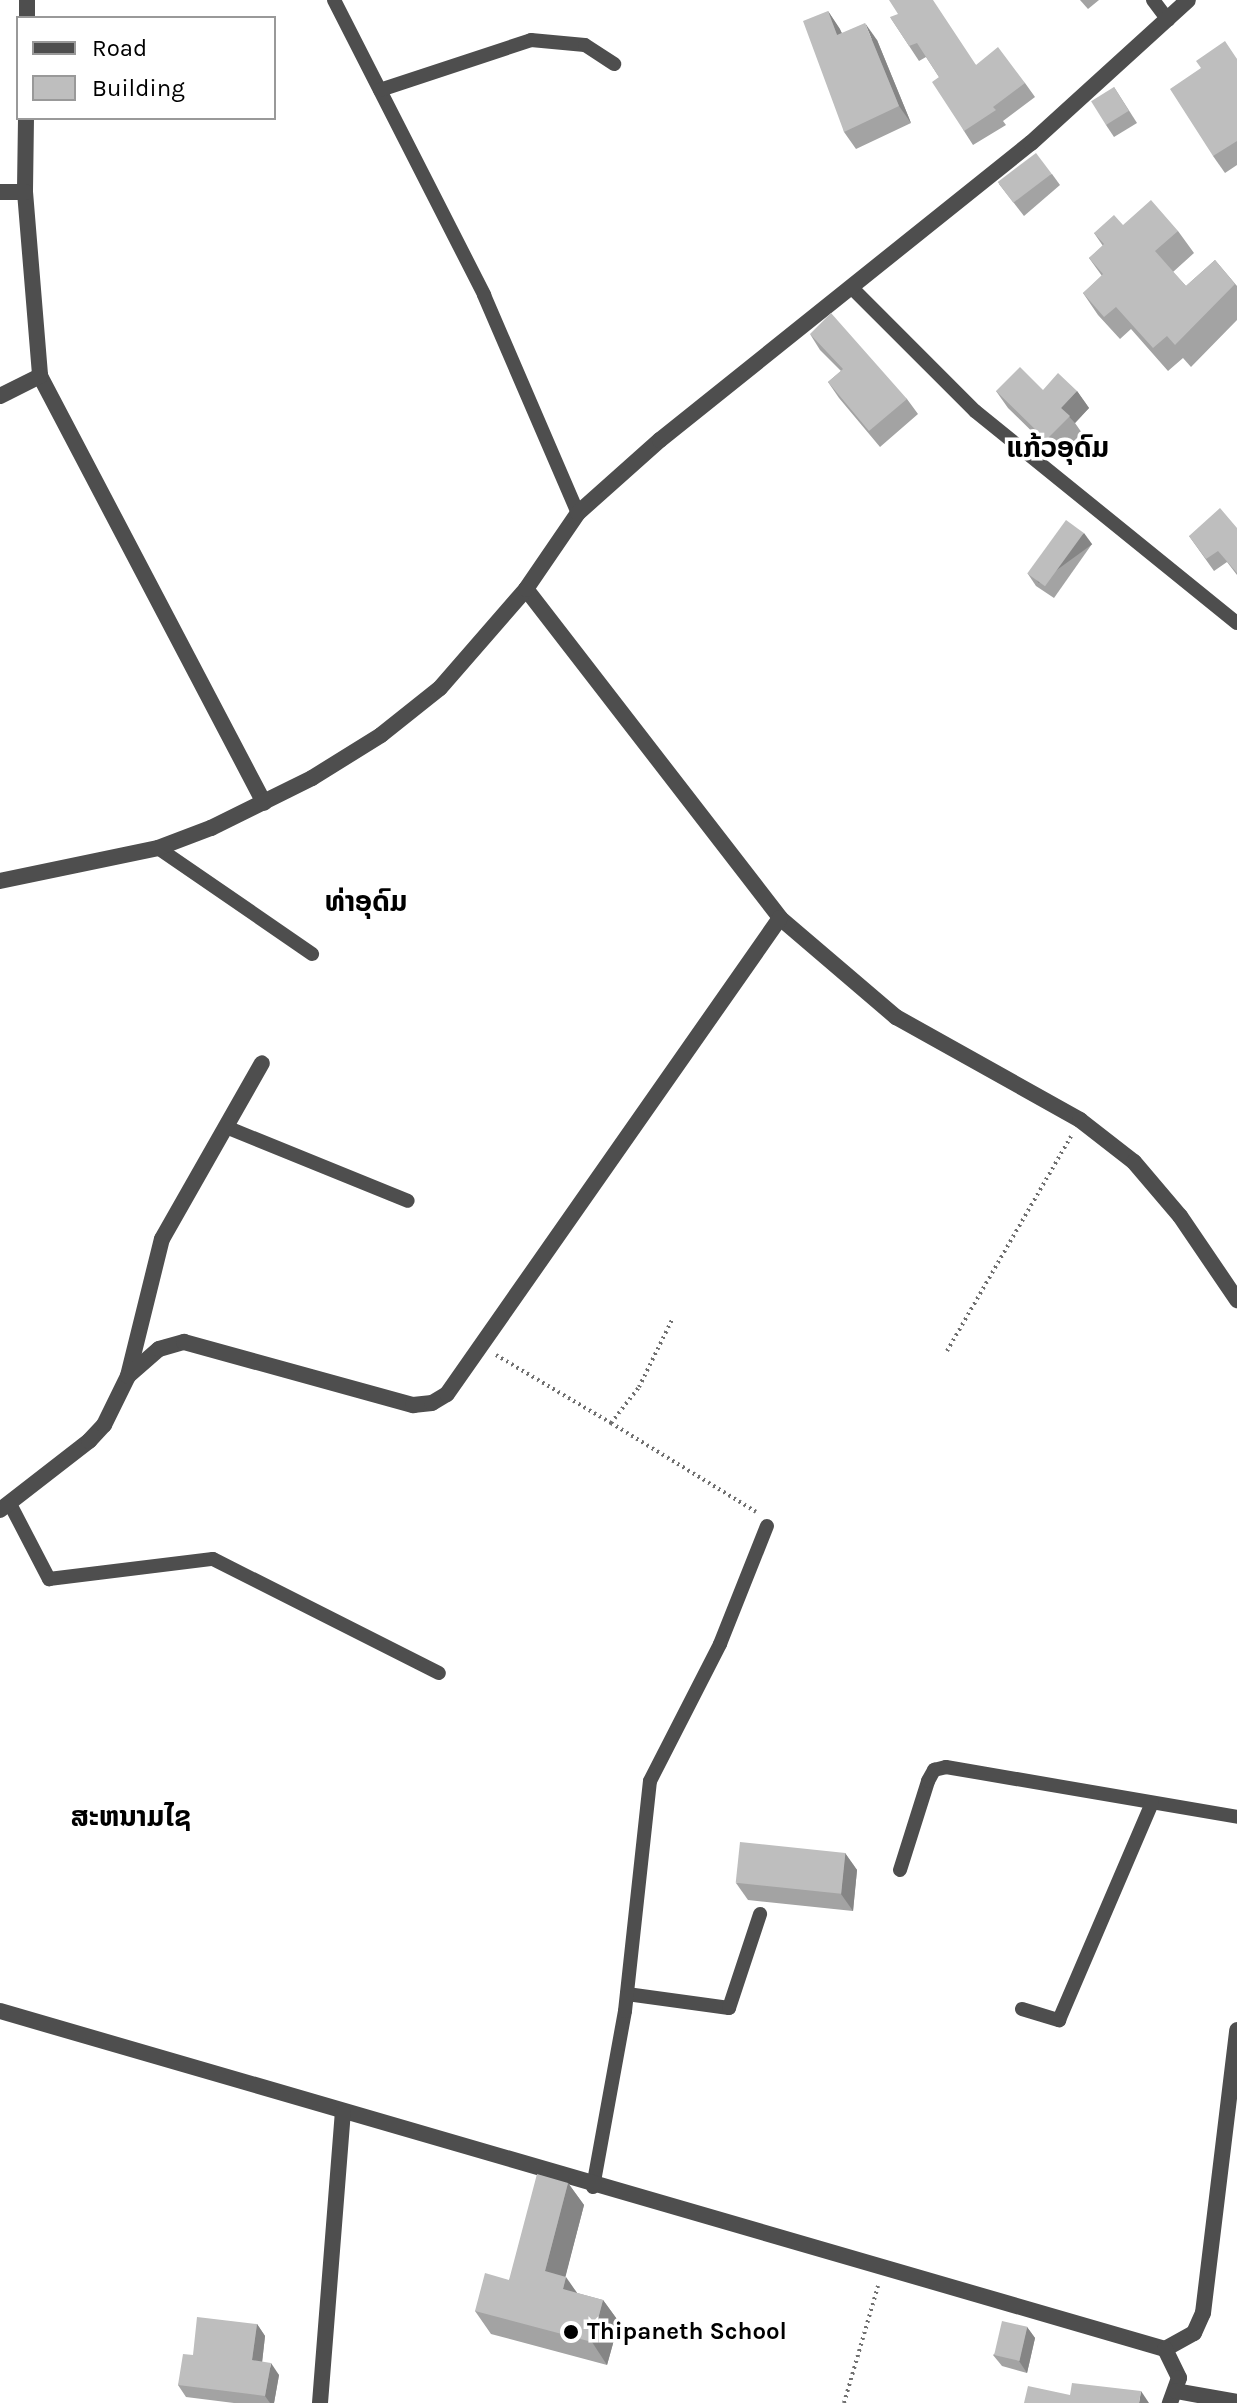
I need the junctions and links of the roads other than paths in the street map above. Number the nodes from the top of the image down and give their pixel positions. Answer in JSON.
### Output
{"nodes":[{"id":1,"x":334,"y":0,"type":"edge"},
{"id":2,"x":1153,"y":0,"type":"edge"},
{"id":3,"x":1188,"y":0,"type":"edge"},
{"id":4,"x":1168,"y":20,"type":"junction"},
{"id":5,"x":614,"y":64,"type":"dead end"},
{"id":6,"x":380,"y":90,"type":"junction"},
{"id":7,"x":26,"y":120,"type":"edge"},
{"id":8,"x":0,"y":192,"type":"edge"},
{"id":9,"x":25,"y":192,"type":"junction"},
{"id":10,"x":853,"y":289,"type":"junction"},
{"id":11,"x":40,"y":376,"type":"junction"},
{"id":12,"x":0,"y":396,"type":"edge"},
{"id":13,"x":578,"y":513,"type":"junction"},
{"id":14,"x":526,"y":589,"type":"junction"},
{"id":15,"x":1237,"y":623,"type":"edge"},
{"id":16,"x":264,"y":803,"type":"junction"},
{"id":17,"x":158,"y":848,"type":"junction"},
{"id":18,"x":0,"y":881,"type":"edge"},
{"id":19,"x":780,"y":918,"type":"junction"},
{"id":20,"x":312,"y":954,"type":"dead end"},
{"id":21,"x":262,"y":1063,"type":"dead end"},
{"id":22,"x":226,"y":1127,"type":"junction"},
{"id":23,"x":408,"y":1201,"type":"dead end"},
{"id":24,"x":1237,"y":1300,"type":"edge"},
{"id":25,"x":128,"y":1376,"type":"junction"},
{"id":26,"x":5,"y":1507,"type":"edge"},
{"id":27,"x":767,"y":1526,"type":"road end"},
{"id":28,"x":439,"y":1673,"type":"dead end"},
{"id":29,"x":1152,"y":1803,"type":"junction"},
{"id":30,"x":1237,"y":1817,"type":"edge"},
{"id":31,"x":900,"y":1870,"type":"dead end"},
{"id":32,"x":760,"y":1914,"type":"dead end"},
{"id":33,"x":627,"y":1994,"type":"junction"},
{"id":34,"x":1022,"y":2009,"type":"dead end"},
{"id":35,"x":0,"y":2011,"type":"edge"},
{"id":36,"x":1237,"y":2030,"type":"edge"},
{"id":37,"x":343,"y":2113,"type":"junction"},
{"id":38,"x":593,"y":2187,"type":"junction"},
{"id":39,"x":1165,"y":2349,"type":"junction"},
{"id":40,"x":1173,"y":2397,"type":"edge"},
{"id":41,"x":1237,"y":2402,"type":"edge"},
{"id":42,"x":320,"y":2403,"type":"edge"}],
"edges":[{"from":1,"to":6,"type":"lane"},
{"from":2,"to":4,"type":"lane"},
{"from":3,"to":4,"type":"street"},
{"from":4,"to":10,"type":"street"},
{"from":5,"to":6,"type":"lane"},
{"from":6,"to":13,"type":"lane"},
{"from":7,"to":9,"type":"street"},
{"from":8,"to":9,"type":"street"},
{"from":9,"to":11,"type":"street"},
{"from":10,"to":13,"type":"street"},
{"from":10,"to":15,"type":"lane"},
{"from":11,"to":12,"type":"street"},
{"from":11,"to":16,"type":"street"},
{"from":13,"to":14,"type":"street"},
{"from":14,"to":16,"type":"street"},
{"from":14,"to":19,"type":"street"},
{"from":16,"to":17,"type":"street"},
{"from":17,"to":18,"type":"street"},
{"from":17,"to":20,"type":"lane"},
{"from":19,"to":24,"type":"street"},
{"from":19,"to":25,"type":"street"},
{"from":21,"to":22,"type":"street"},
{"from":22,"to":23,"type":"lane"},
{"from":22,"to":25,"type":"street"},
{"from":25,"to":26,"type":"street"},
{"from":26,"to":28,"type":"lane"},
{"from":27,"to":33,"type":"lane"},
{"from":29,"to":30,"type":"lane"},
{"from":29,"to":31,"type":"lane"},
{"from":29,"to":34,"type":"lane"},
{"from":32,"to":33,"type":"lane"},
{"from":33,"to":38,"type":"lane"},
{"from":35,"to":37,"type":"street"},
{"from":36,"to":39,"type":"street"},
{"from":37,"to":38,"type":"street"},
{"from":37,"to":42,"type":"street"},
{"from":38,"to":39,"type":"street"},
{"from":39,"to":40,"type":"street"},
{"from":40,"to":41,"type":"street"}]}
